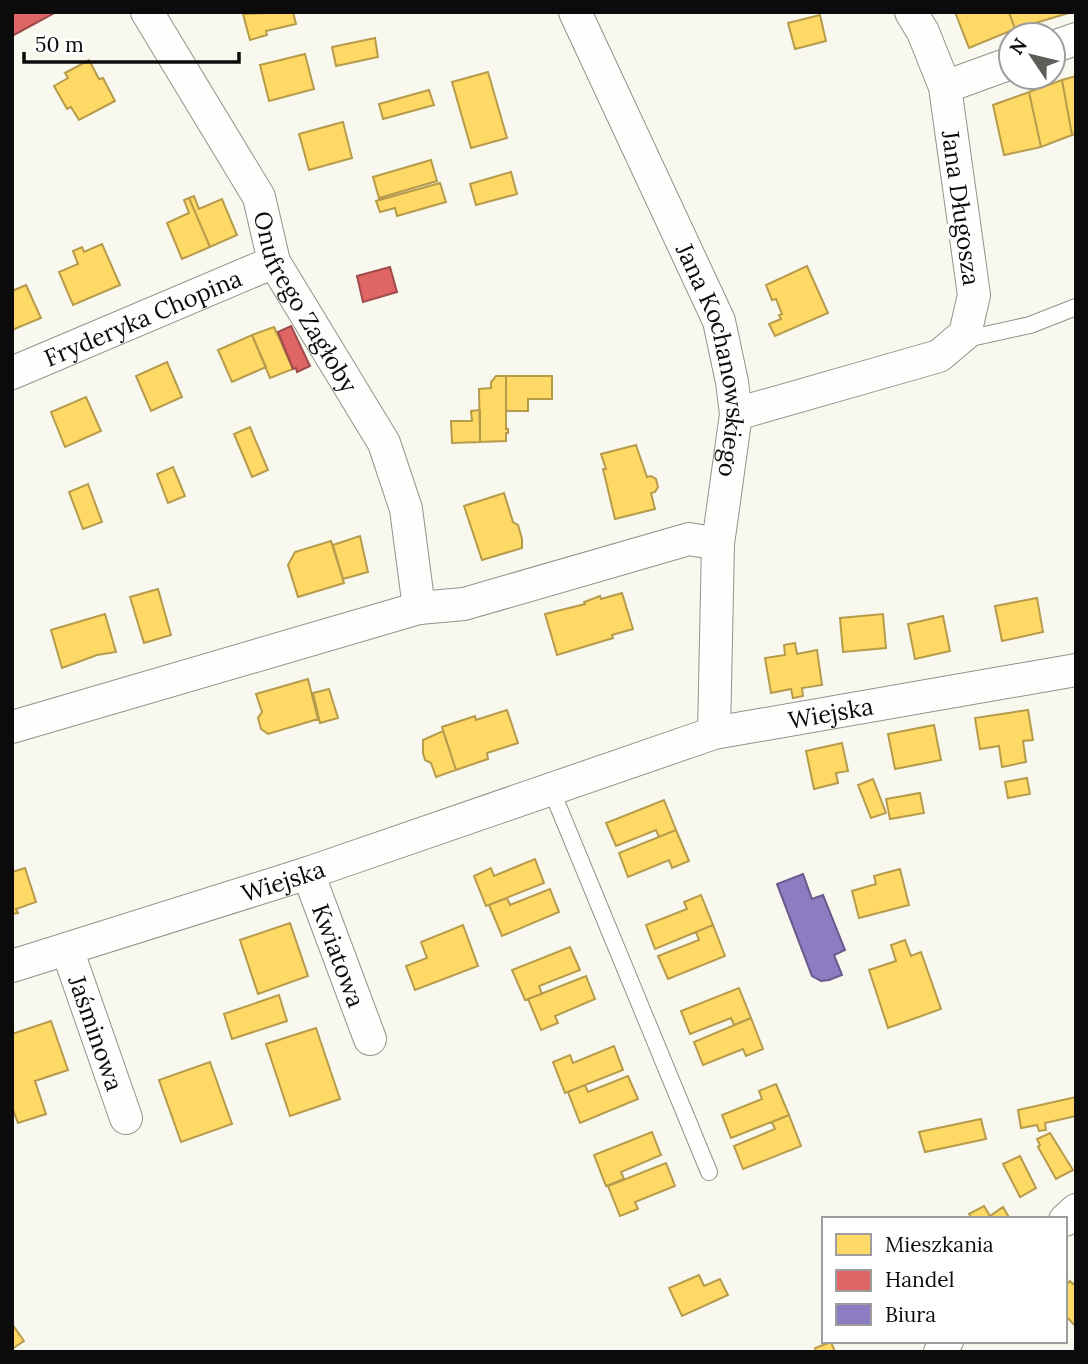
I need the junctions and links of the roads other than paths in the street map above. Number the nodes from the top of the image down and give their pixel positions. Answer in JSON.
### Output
{"nodes":[{"id":1,"x":147,"y":12,"type":"edge"},
{"id":2,"x":575,"y":12,"type":"edge"},
{"id":3,"x":911,"y":12,"type":"edge"},
{"id":4,"x":997,"y":68,"type":"edge"},
{"id":5,"x":945,"y":87,"type":"junction"},
{"id":6,"x":274,"y":262,"type":"junction"},
{"id":7,"x":1076,"y":307,"type":"edge"},
{"id":8,"x":957,"y":341,"type":"junction"},
{"id":9,"x":12,"y":373,"type":"edge"},
{"id":10,"x":736,"y":414,"type":"junction"},
{"id":11,"x":719,"y":544,"type":"junction"},
{"id":12,"x":419,"y":608,"type":"junction"},
{"id":13,"x":1076,"y":670,"type":"edge"},
{"id":14,"x":12,"y":727,"type":"edge"},
{"id":15,"x":714,"y":733,"type":"junction"},
{"id":16,"x":551,"y":789,"type":"junction"},
{"id":17,"x":309,"y":873,"type":"junction"},
{"id":18,"x":66,"y":949,"type":"junction"},
{"id":19,"x":12,"y":966,"type":"edge"},
{"id":20,"x":370,"y":1039,"type":"dead end"},
{"id":21,"x":126,"y":1118,"type":"dead end"},
{"id":22,"x":709,"y":1172,"type":"dead end"}],
"edges":[{"from":1,"to":6,"type":"street","name":"Onufrego Zagłoby"},
{"from":2,"to":10,"type":"street","name":"Jana Kochanowskiego"},
{"from":3,"to":5,"type":"street","name":"Jana Długosza"},
{"from":4,"to":5,"type":"street"},
{"from":5,"to":8,"type":"street","name":"Jana Długosza"},
{"from":6,"to":9,"type":"street","name":"Fryderyka Chopina"},
{"from":6,"to":12,"type":"street","name":"Onufrego Zagłoby"},
{"from":7,"to":8,"type":"lane"},
{"from":8,"to":10,"type":"street"},
{"from":10,"to":11,"type":"street","name":"Jana Kochanowskiego"},
{"from":11,"to":12,"type":"street"},
{"from":11,"to":15,"type":"street","name":"Jana Kochanowskiego"},
{"from":12,"to":14,"type":"street"},
{"from":13,"to":15,"type":"street","name":"Wiejska"},
{"from":15,"to":16,"type":"street","name":"Wiejska"},
{"from":16,"to":17,"type":"street","name":"Wiejska"},
{"from":16,"to":22,"type":"lane"},
{"from":17,"to":18,"type":"street","name":"Wiejska"},
{"from":17,"to":20,"type":"street","name":"Kwiatowa"},
{"from":18,"to":19,"type":"street","name":"Wiejska"},
{"from":18,"to":21,"type":"street","name":"Jaśminowa"}]}
